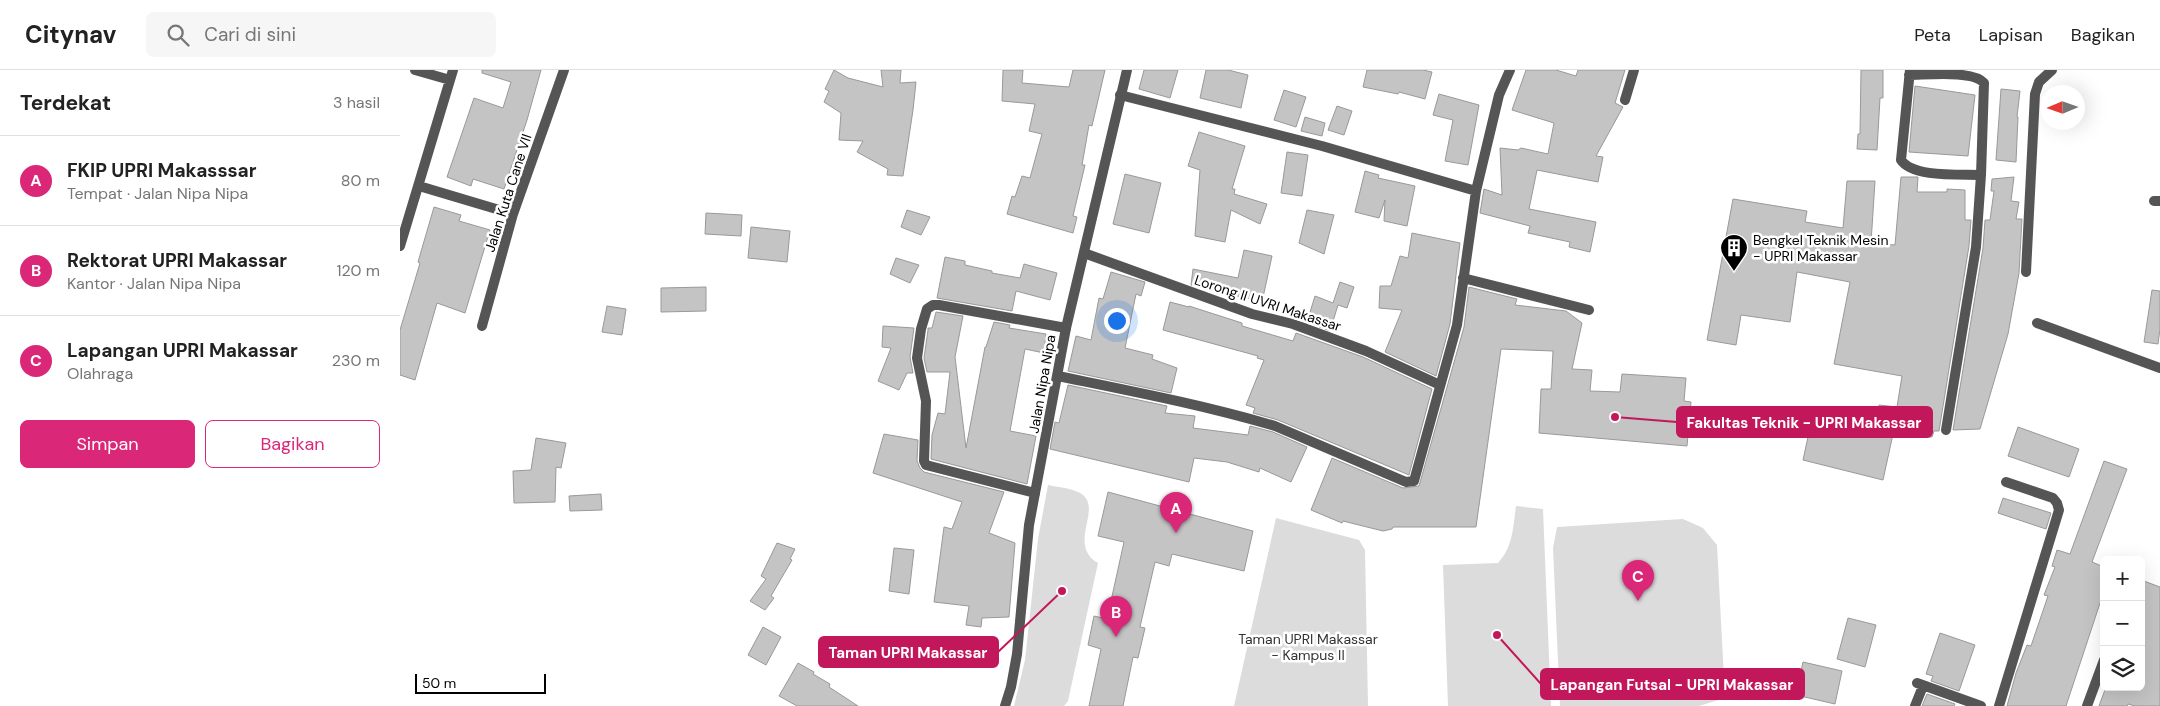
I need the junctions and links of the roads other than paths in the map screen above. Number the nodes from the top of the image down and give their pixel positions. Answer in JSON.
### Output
{"nodes":[{"id":1,"x":415,"y":70,"type":"edge"},
{"id":2,"x":564,"y":70,"type":"edge"},
{"id":3,"x":1127,"y":70,"type":"edge"},
{"id":4,"x":1510,"y":70,"type":"edge"},
{"id":5,"x":1634,"y":70,"type":"edge"},
{"id":6,"x":2052,"y":70,"type":"edge"},
{"id":7,"x":1910,"y":72,"type":"edge"},
{"id":8,"x":1944,"y":72,"type":"edge"},
{"id":9,"x":452,"y":75,"type":"edge"},
{"id":10,"x":1120,"y":95,"type":"junction"},
{"id":11,"x":1625,"y":100,"type":"dead end"},
{"id":12,"x":1982,"y":176,"type":"junction"},
{"id":13,"x":419,"y":186,"type":"junction"},
{"id":14,"x":1476,"y":191,"type":"junction"},
{"id":15,"x":513,"y":214,"type":"junction"},
{"id":16,"x":400,"y":246,"type":"edge"},
{"id":17,"x":1084,"y":254,"type":"junction"},
{"id":18,"x":2026,"y":272,"type":"dead end"},
{"id":19,"x":1463,"y":278,"type":"junction"},
{"id":20,"x":1589,"y":310,"type":"dead end"},
{"id":21,"x":2037,"y":323,"type":"dead end"},
{"id":22,"x":482,"y":326,"type":"dead end"},
{"id":23,"x":1066,"y":328,"type":"junction"},
{"id":24,"x":2160,"y":368,"type":"edge"},
{"id":25,"x":1058,"y":376,"type":"junction"},
{"id":26,"x":1440,"y":385,"type":"junction"},
{"id":27,"x":1946,"y":430,"type":"dead end"},
{"id":28,"x":2006,"y":482,"type":"dead end"},
{"id":29,"x":1035,"y":493,"type":"junction"},
{"id":30,"x":2100,"y":671,"type":"edge"},
{"id":31,"x":1005,"y":706,"type":"edge"},
{"id":32,"x":1915,"y":706,"type":"edge"},
{"id":33,"x":1981,"y":706,"type":"edge"},
{"id":34,"x":1999,"y":706,"type":"edge"},
{"id":35,"x":2087,"y":706,"type":"edge"}],
"edges":[{"from":1,"to":9,"type":"street"},
{"from":2,"to":15,"type":"street","name":"Jalan Kuta Cane VII"},
{"from":3,"to":10,"type":"street","name":"Jalan Nipa Nipa"},
{"from":4,"to":14,"type":"street"},
{"from":5,"to":11,"type":"street"},
{"from":6,"to":18,"type":"street"},
{"from":7,"to":8,"type":"street"},
{"from":7,"to":12,"type":"street"},
{"from":8,"to":12,"type":"street"},
{"from":9,"to":13,"type":"street"},
{"from":10,"to":14,"type":"street"},
{"from":10,"to":17,"type":"street","name":"Jalan Nipa Nipa"},
{"from":12,"to":27,"type":"street"},
{"from":13,"to":15,"type":"street"},
{"from":13,"to":16,"type":"street"},
{"from":14,"to":19,"type":"street"},
{"from":15,"to":22,"type":"street","name":"Jalan Kuta Cane VII"},
{"from":17,"to":23,"type":"street","name":"Jalan Nipa Nipa"},
{"from":17,"to":26,"type":"street","name":"Lorong II UVRI Makassar"},
{"from":19,"to":20,"type":"street"},
{"from":19,"to":26,"type":"street"},
{"from":21,"to":24,"type":"street"},
{"from":23,"to":25,"type":"street","name":"Jalan Nipa Nipa"},
{"from":23,"to":29,"type":"street"},
{"from":25,"to":26,"type":"street"},
{"from":25,"to":29,"type":"street","name":"Jalan Nipa Nipa"},
{"from":28,"to":34,"type":"street"},
{"from":29,"to":31,"type":"street","name":"Jalan Nipa Nipa"},
{"from":30,"to":35,"type":"street"},
{"from":32,"to":33,"type":"street"}]}
